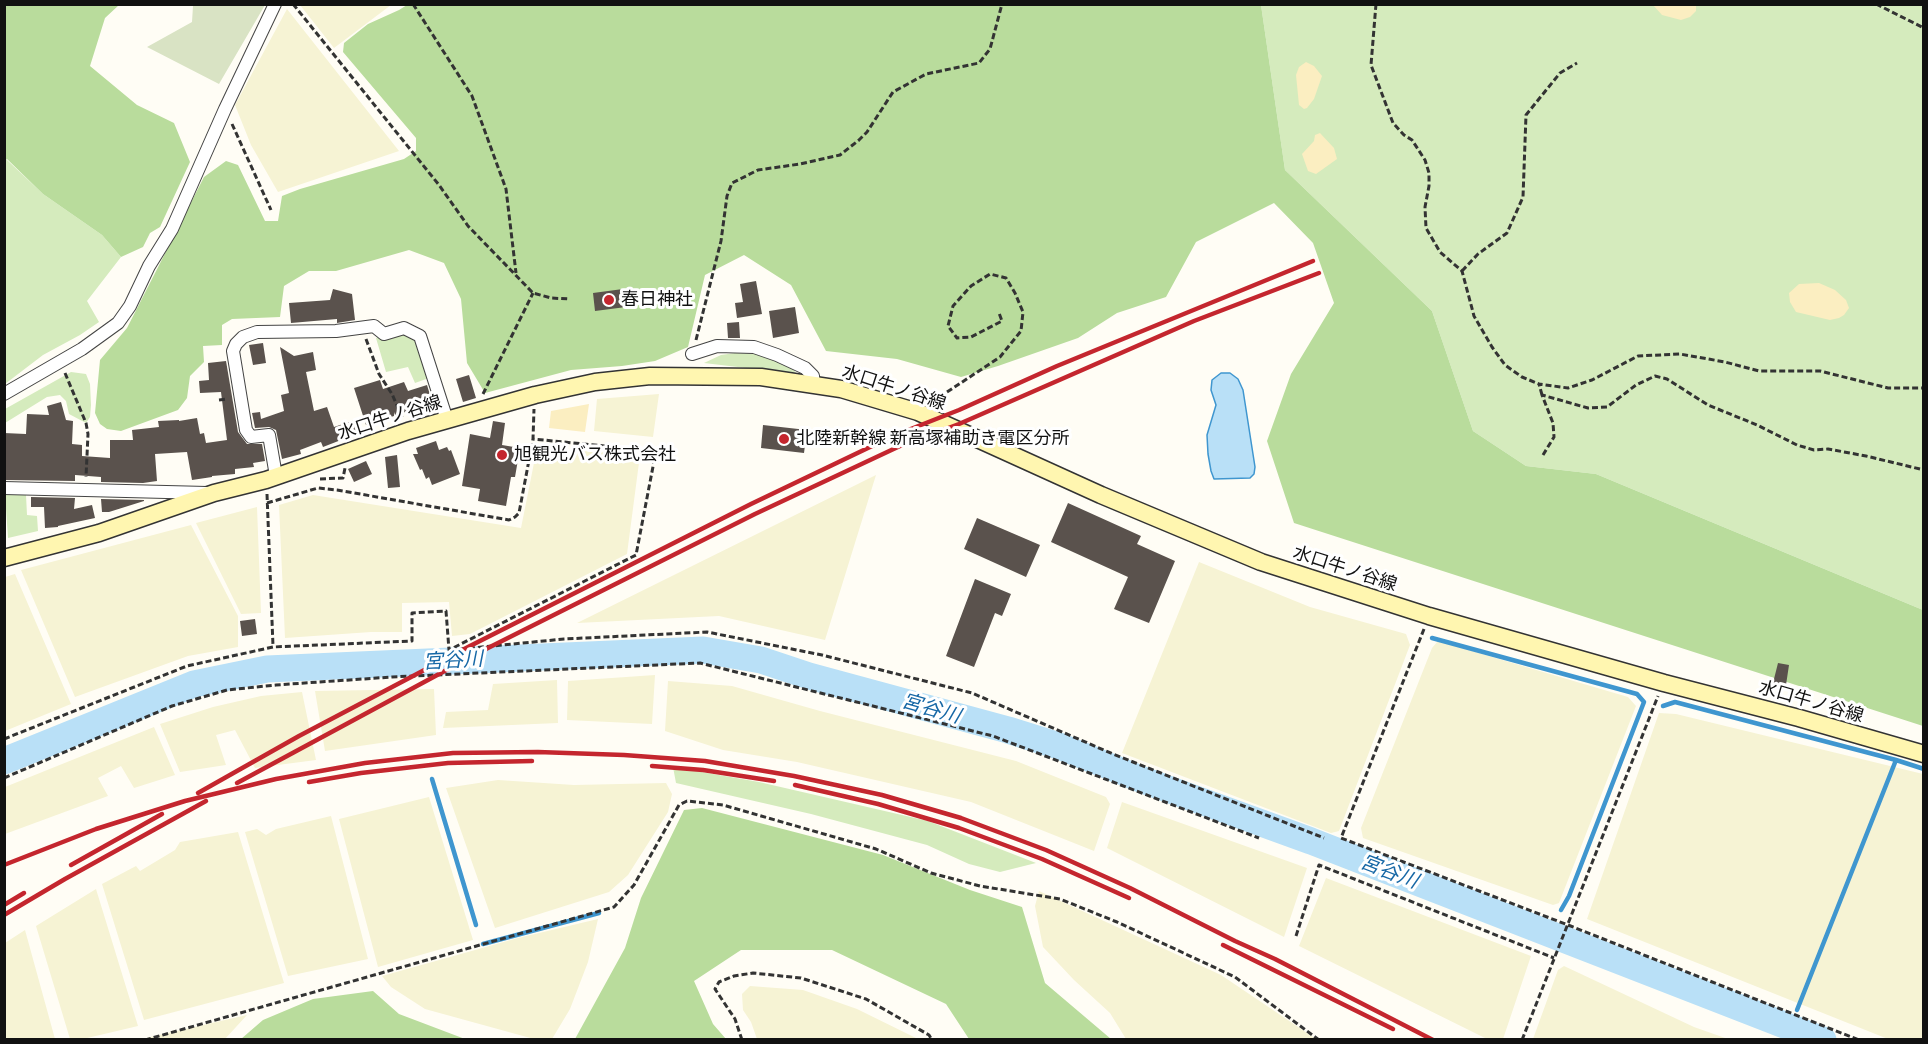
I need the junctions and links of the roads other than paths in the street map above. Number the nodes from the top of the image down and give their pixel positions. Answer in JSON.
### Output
{"nodes":[{"id":1,"x":274,"y":4,"type":"edge"},
{"id":2,"x":692,"y":354,"type":"road end"},
{"id":3,"x":814,"y":385,"type":"junction"},
{"id":4,"x":4,"y":394,"type":"edge"},
{"id":5,"x":447,"y":420,"type":"junction"},
{"id":6,"x":271,"y":478,"type":"junction"},
{"id":7,"x":4,"y":488,"type":"edge"},
{"id":8,"x":214,"y":493,"type":"junction"},
{"id":9,"x":4,"y":558,"type":"edge"},
{"id":10,"x":1923,"y":754,"type":"edge"}],
"edges":[{"from":1,"to":4,"type":"street"},
{"from":2,"to":3,"type":"street"},
{"from":3,"to":5,"type":"main road","name":"水口牛ノ谷線"},
{"from":3,"to":10,"type":"main road","name":"水口牛ノ谷線"},
{"from":5,"to":6,"type":"main road","name":"水口牛ノ谷線"},
{"from":5,"to":6,"type":"street"},
{"from":6,"to":8,"type":"main road","name":"水口牛ノ谷線"},
{"from":7,"to":8,"type":"street"},
{"from":8,"to":9,"type":"main road","name":"水口牛ノ谷線"}]}
